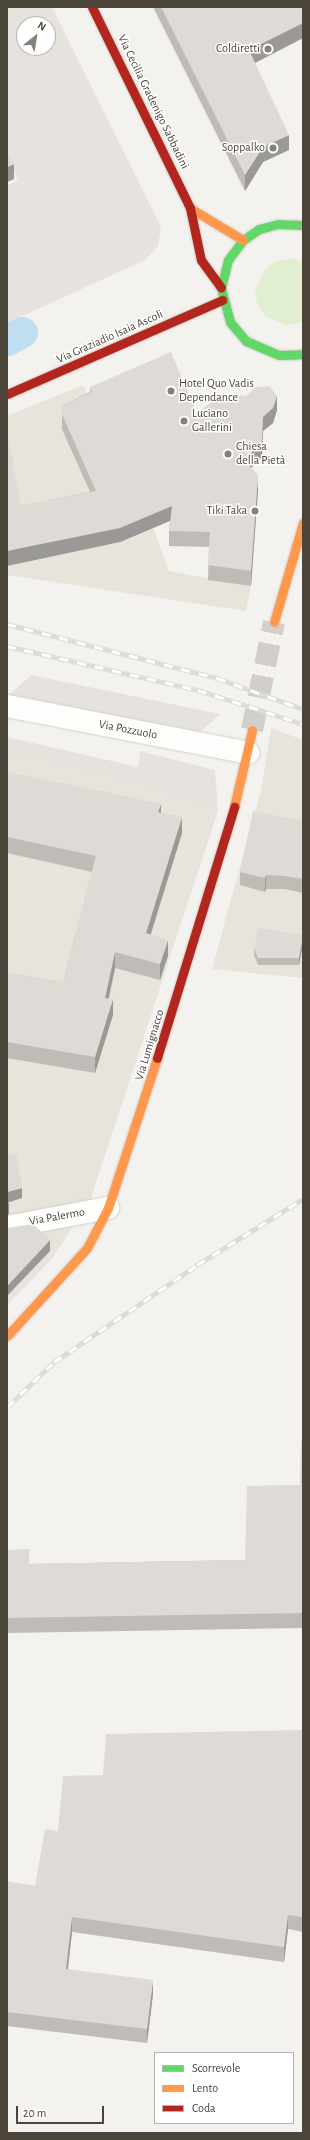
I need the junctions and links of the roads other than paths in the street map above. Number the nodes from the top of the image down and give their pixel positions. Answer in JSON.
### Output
{"nodes":[{"id":1,"x":92,"y":7,"type":"edge"},
{"id":2,"x":190,"y":208,"type":"junction"},
{"id":3,"x":301,"y":223,"type":"edge"},
{"id":4,"x":243,"y":240,"type":"junction"},
{"id":5,"x":221,"y":288,"type":"junction"},
{"id":6,"x":222,"y":300,"type":"junction"},
{"id":7,"x":303,"y":354,"type":"edge"},
{"id":8,"x":7,"y":394,"type":"edge"},
{"id":9,"x":303,"y":523,"type":"edge"},
{"id":10,"x":274,"y":622,"type":"tunnel mouth"},
{"id":11,"x":7,"y":706,"type":"edge"},
{"id":12,"x":252,"y":730,"type":"tunnel mouth"},
{"id":13,"x":248,"y":753,"type":"junction"},
{"id":14,"x":108,"y":1208,"type":"junction"},
{"id":15,"x":7,"y":1227,"type":"edge"},
{"id":16,"x":7,"y":1336,"type":"edge"}],
"edges":[{"from":1,"to":2,"type":"main road","name":"Via Cecilia Gradenigo Sabbadini"},
{"from":2,"to":4,"type":"main road"},
{"from":2,"to":5,"type":"main road","name":"Via Cecilia Gradenigo Sabbadini"},
{"from":3,"to":4,"type":"main road"},
{"from":4,"to":5,"type":"main road"},
{"from":5,"to":6,"type":"main road"},
{"from":6,"to":7,"type":"main road"},
{"from":6,"to":8,"type":"main road","name":"Via Graziadio Isaia Ascoli"},
{"from":9,"to":10,"type":"main road"},
{"from":11,"to":13,"type":"street","name":"Via Pozzuolo"},
{"from":12,"to":13,"type":"main road","name":"Via Lumignacco"},
{"from":13,"to":14,"type":"main road","name":"Via Lumignacco"},
{"from":14,"to":15,"type":"street","name":"Via Palermo"},
{"from":14,"to":16,"type":"main road","name":"Via Lumignacco"}]}
